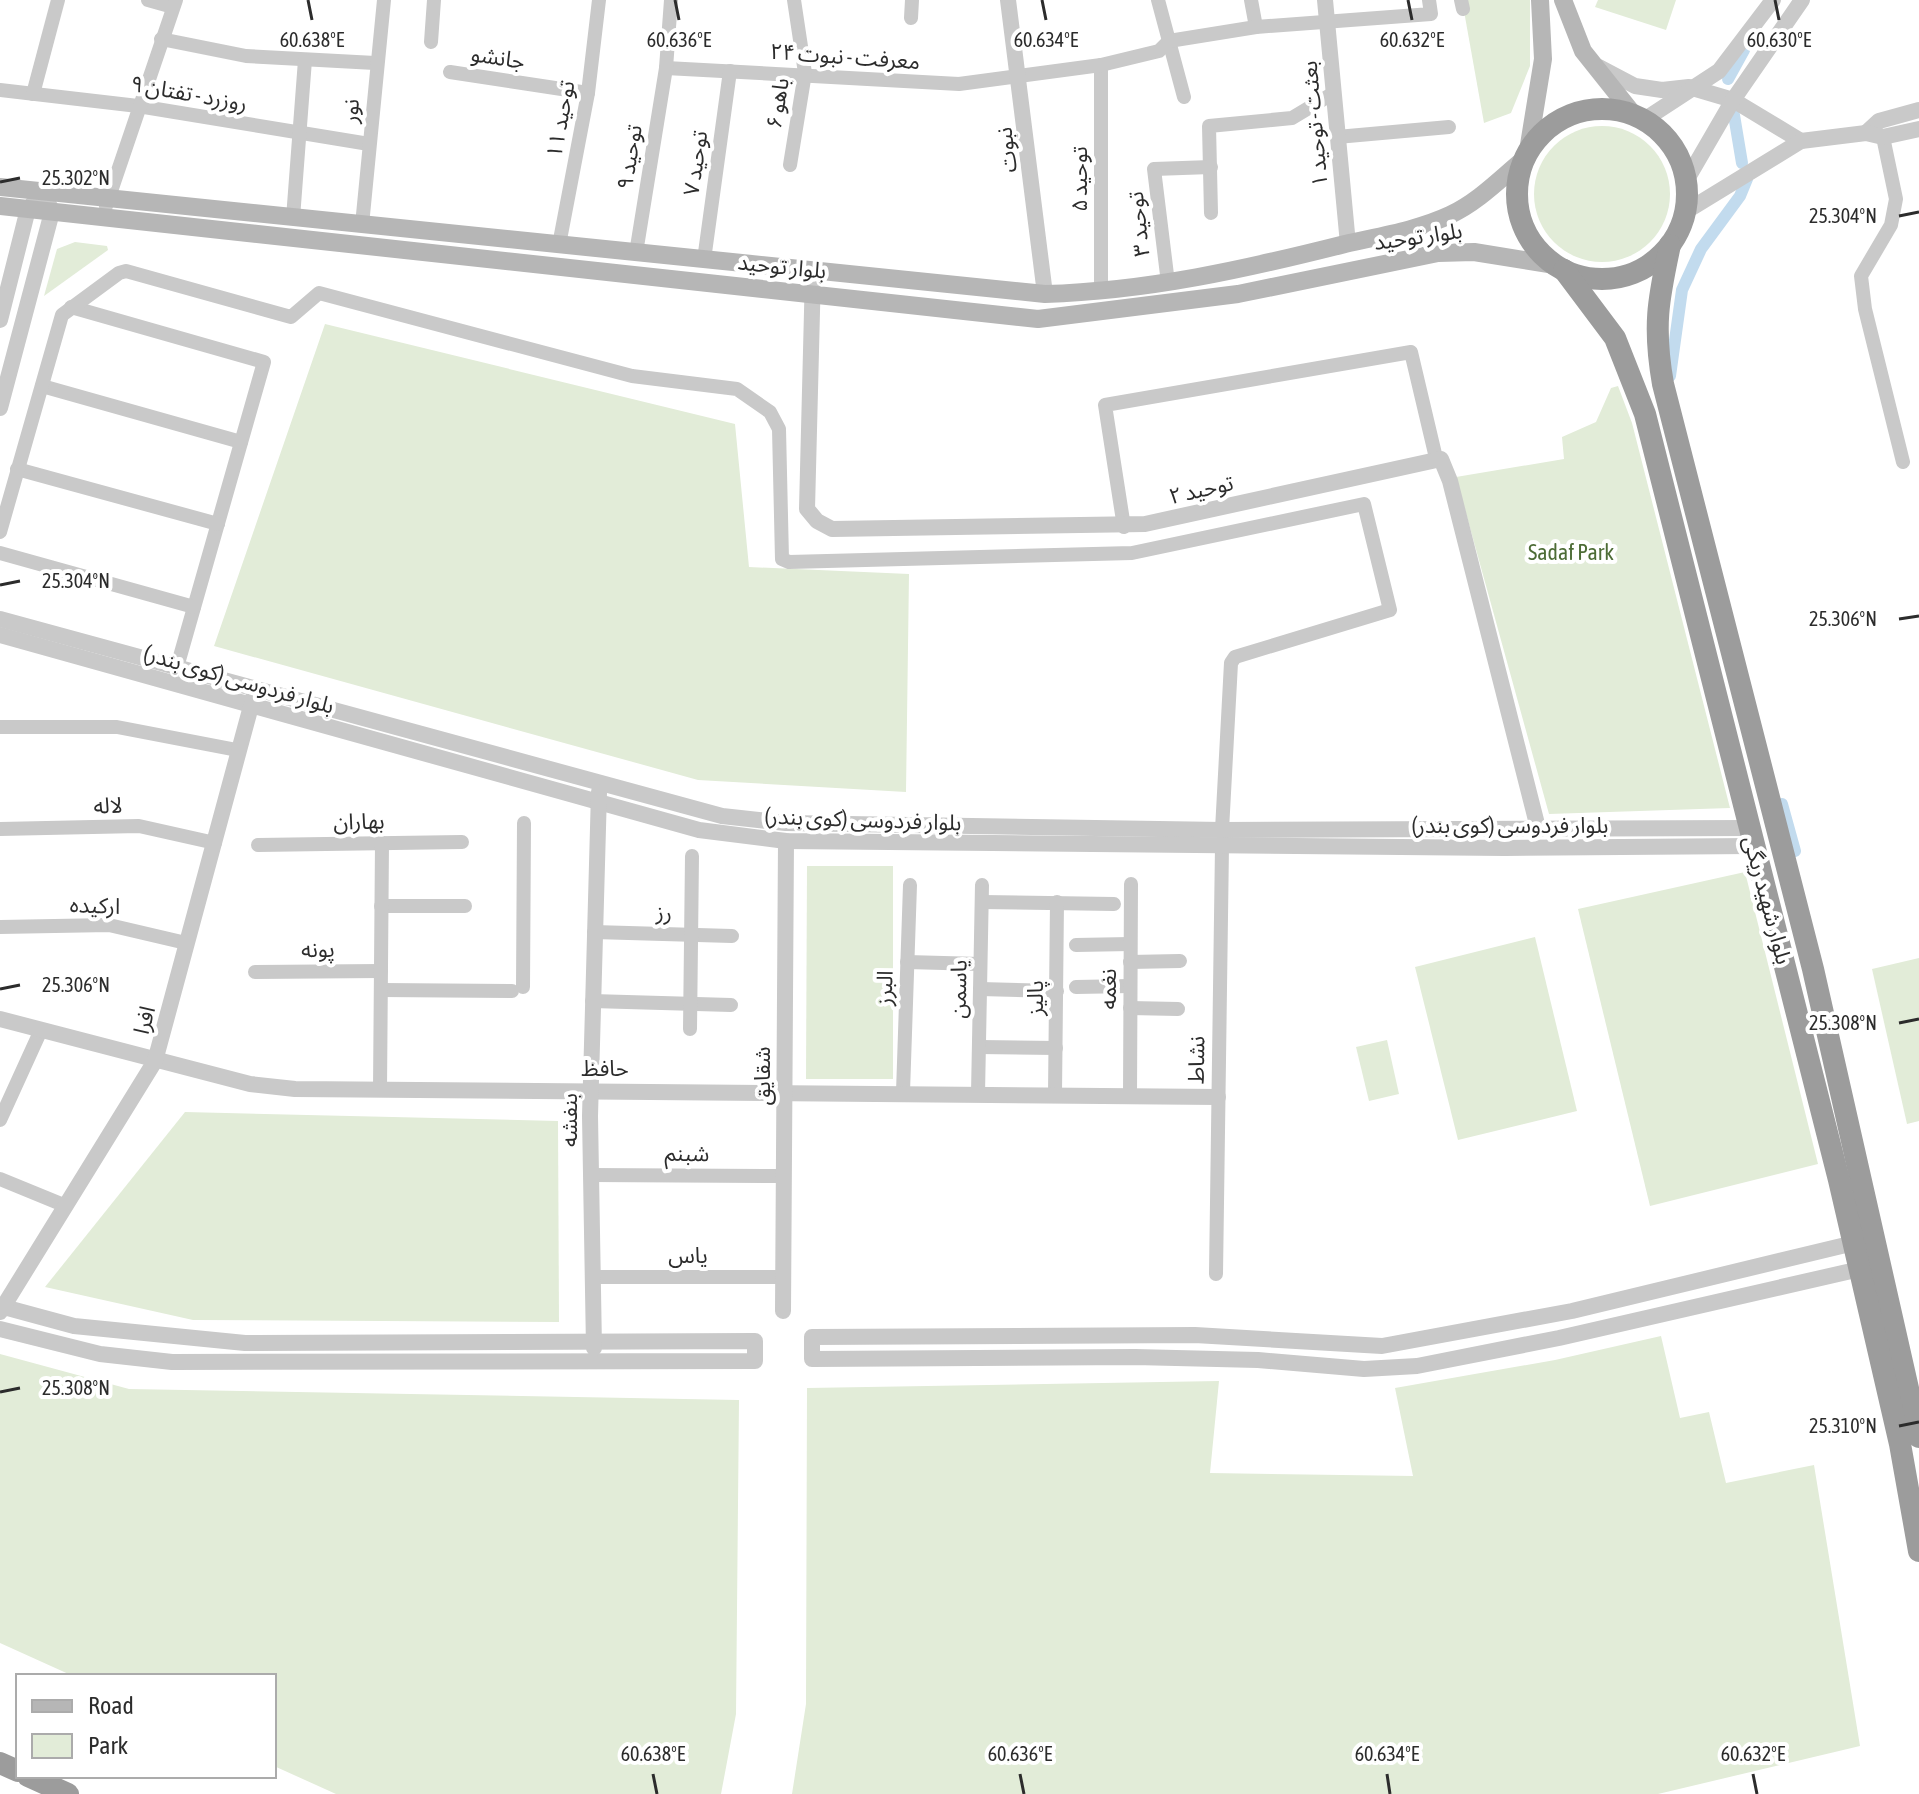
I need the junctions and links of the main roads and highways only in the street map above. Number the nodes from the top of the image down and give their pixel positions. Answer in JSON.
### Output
{"nodes":[{"id":1,"x":1540,"y":0,"type":"edge"},
{"id":2,"x":1563,"y":0,"type":"edge"},
{"id":3,"x":1639,"y":117,"type":"junction"},
{"id":4,"x":1526,"y":155,"type":"junction"},
{"id":5,"x":0,"y":187,"type":"edge"},
{"id":6,"x":0,"y":206,"type":"edge"},
{"id":7,"x":1670,"y":245,"type":"junction"},
{"id":8,"x":1560,"y":268,"type":"junction"},
{"id":9,"x":1919,"y":1437,"type":"edge"},
{"id":10,"x":1919,"y":1551,"type":"edge"},
{"id":11,"x":32,"y":1778,"type":"edge"},
{"id":12,"x":68,"y":1794,"type":"edge"}],
"edges":[{"from":1,"to":4,"type":"main road"},
{"from":2,"to":3,"type":"main road"},
{"from":3,"to":4,"type":"highway"},
{"from":3,"to":7,"type":"highway"},
{"from":4,"to":5,"type":"main road","name":"بلوار توحید"},
{"from":4,"to":8,"type":"highway"},
{"from":6,"to":8,"type":"main road","name":"بلوار توحید"},
{"from":7,"to":8,"type":"highway"},
{"from":7,"to":9,"type":"highway","name":"بلوار شهید ریگی"},
{"from":8,"to":10,"type":"highway","name":"بلوار شهید ریگی"},
{"from":11,"to":12,"type":"highway"}]}
